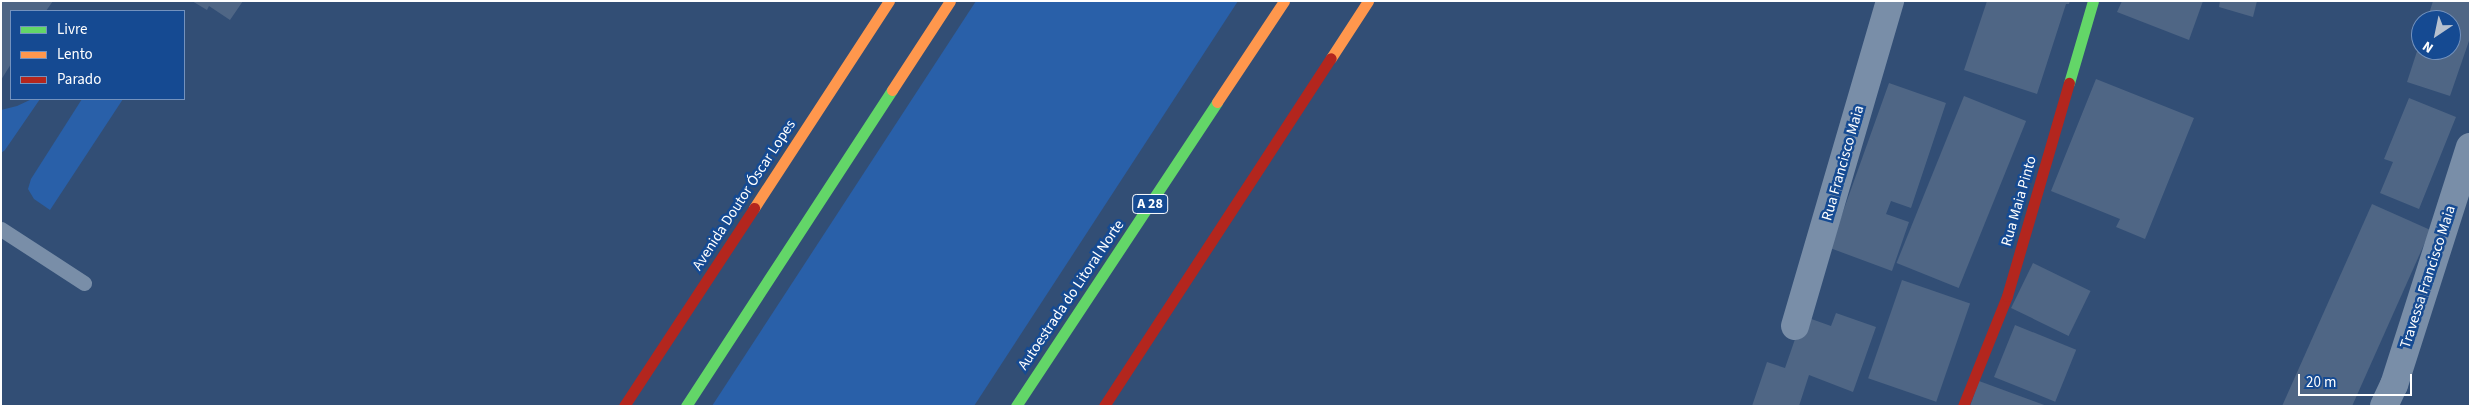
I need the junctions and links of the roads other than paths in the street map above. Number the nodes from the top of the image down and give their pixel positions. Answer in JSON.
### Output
{"nodes":[{"id":1,"x":889,"y":1,"type":"edge"},
{"id":2,"x":950,"y":1,"type":"edge"},
{"id":3,"x":1284,"y":1,"type":"edge"},
{"id":4,"x":1368,"y":1,"type":"edge"},
{"id":5,"x":1890,"y":1,"type":"edge"},
{"id":6,"x":2092,"y":1,"type":"edge"},
{"id":7,"x":2470,"y":147,"type":"edge"},
{"id":8,"x":1,"y":229,"type":"edge"},
{"id":9,"x":84,"y":283,"type":"dead end"},
{"id":10,"x":1795,"y":326,"type":"dead end"},
{"id":11,"x":624,"y":406,"type":"edge"},
{"id":12,"x":686,"y":406,"type":"edge"},
{"id":13,"x":1016,"y":406,"type":"edge"},
{"id":14,"x":1104,"y":406,"type":"edge"},
{"id":15,"x":1963,"y":406,"type":"edge"},
{"id":16,"x":2384,"y":406,"type":"edge"}],
"edges":[{"from":1,"to":11,"type":"main road","name":"Avenida Doutor Óscar Lopes"},
{"from":2,"to":12,"type":"main road"},
{"from":3,"to":13,"type":"main road","name":"Autoestrada do Litoral Norte","number":"A 28"},
{"from":4,"to":14,"type":"main road"},
{"from":5,"to":10,"type":"street","name":"Rua Francisco Maia"},
{"from":6,"to":15,"type":"main road","name":"Rua Maia Pinto"},
{"from":7,"to":16,"type":"street","name":"Travessa Francisco Maia"},
{"from":8,"to":9,"type":"lane"}]}
